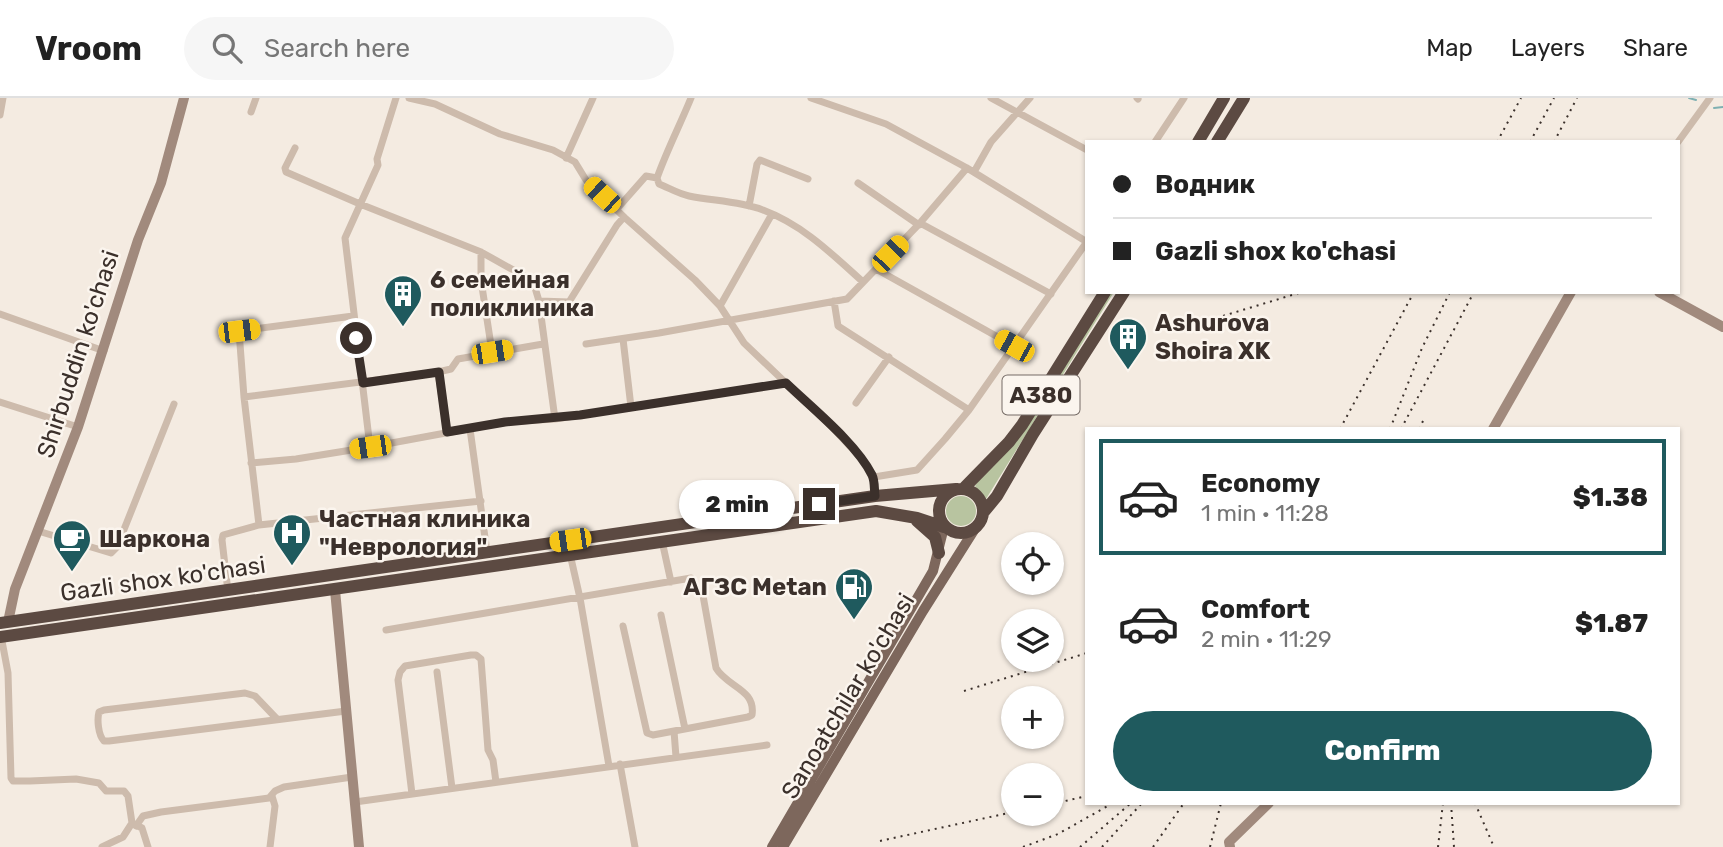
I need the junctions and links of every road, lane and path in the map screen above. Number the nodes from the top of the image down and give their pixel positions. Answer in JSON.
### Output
{"nodes":[{"id":1,"x":3,"y":98,"type":"edge"},
{"id":2,"x":184,"y":98,"type":"edge"},
{"id":3,"x":256,"y":98,"type":"edge"},
{"id":4,"x":396,"y":98,"type":"edge"},
{"id":5,"x":409,"y":98,"type":"edge"},
{"id":6,"x":593,"y":98,"type":"edge"},
{"id":7,"x":691,"y":98,"type":"edge"},
{"id":8,"x":811,"y":98,"type":"edge"},
{"id":9,"x":991,"y":98,"type":"edge"},
{"id":10,"x":1031,"y":98,"type":"edge"},
{"id":11,"x":1184,"y":98,"type":"edge"},
{"id":12,"x":1244,"y":98,"type":"edge"},
{"id":13,"x":1710,"y":98,"type":"edge"},
{"id":14,"x":1224,"y":99,"type":"edge"},
{"id":15,"x":251,"y":112,"type":"dead end"},
{"id":16,"x":1017,"y":112,"type":"junction"},
{"id":17,"x":0,"y":115,"type":"edge"},
{"id":18,"x":1156,"y":140,"type":"edge"},
{"id":19,"x":1199,"y":140,"type":"edge"},
{"id":20,"x":1218,"y":140,"type":"edge"},
{"id":21,"x":1679,"y":140,"type":"edge"},
{"id":22,"x":295,"y":148,"type":"dead end"},
{"id":23,"x":1085,"y":149,"type":"edge"},
{"id":24,"x":566,"y":158,"type":"junction"},
{"id":25,"x":970,"y":170,"type":"junction"},
{"id":26,"x":657,"y":178,"type":"junction"},
{"id":27,"x":808,"y":179,"type":"dead end"},
{"id":28,"x":858,"y":183,"type":"dead end"},
{"id":29,"x":360,"y":204,"type":"junction"},
{"id":30,"x":749,"y":206,"type":"junction"},
{"id":31,"x":617,"y":210,"type":"junction"},
{"id":32,"x":772,"y":214,"type":"junction"},
{"id":33,"x":624,"y":217,"type":"junction"},
{"id":34,"x":919,"y":224,"type":"junction"},
{"id":35,"x":1085,"y":241,"type":"edge"},
{"id":36,"x":1085,"y":243,"type":"edge"},
{"id":37,"x":481,"y":252,"type":"junction"},
{"id":38,"x":876,"y":269,"type":"junction"},
{"id":39,"x":863,"y":282,"type":"junction"},
{"id":40,"x":1051,"y":294,"type":"junction"},
{"id":41,"x":1104,"y":294,"type":"edge"},
{"id":42,"x":1123,"y":294,"type":"edge"},
{"id":43,"x":1570,"y":294,"type":"edge"},
{"id":44,"x":1663,"y":294,"type":"edge"},
{"id":45,"x":539,"y":301,"type":"junction"},
{"id":46,"x":834,"y":301,"type":"junction"},
{"id":47,"x":720,"y":306,"type":"junction"},
{"id":48,"x":0,"y":314,"type":"edge"},
{"id":49,"x":353,"y":316,"type":"junction"},
{"id":50,"x":730,"y":320,"type":"junction"},
{"id":51,"x":1723,"y":327,"type":"edge"},
{"id":52,"x":623,"y":339,"type":"junction"},
{"id":53,"x":543,"y":344,"type":"junction"},
{"id":54,"x":586,"y":344,"type":"dead end"},
{"id":55,"x":1014,"y":346,"type":"junction"},
{"id":56,"x":104,"y":351,"type":"junction"},
{"id":57,"x":492,"y":352,"type":"junction"},
{"id":58,"x":889,"y":357,"type":"junction"},
{"id":59,"x":439,"y":372,"type":"junction"},
{"id":60,"x":1040,"y":377,"type":"dead end"},
{"id":61,"x":363,"y":383,"type":"junction"},
{"id":62,"x":786,"y":383,"type":"junction"},
{"id":63,"x":1041,"y":394,"type":"junction"},
{"id":64,"x":244,"y":397,"type":"junction"},
{"id":65,"x":0,"y":402,"type":"edge"},
{"id":66,"x":856,"y":403,"type":"dead end"},
{"id":67,"x":174,"y":404,"type":"dead end"},
{"id":68,"x":631,"y":407,"type":"junction"},
{"id":69,"x":969,"y":410,"type":"junction"},
{"id":70,"x":555,"y":419,"type":"junction"},
{"id":71,"x":78,"y":427,"type":"junction"},
{"id":72,"x":1494,"y":427,"type":"edge"},
{"id":73,"x":470,"y":429,"type":"junction"},
{"id":74,"x":447,"y":432,"type":"junction"},
{"id":75,"x":370,"y":447,"type":"junction"},
{"id":76,"x":251,"y":463,"type":"junction"},
{"id":77,"x":874,"y":477,"type":"junction"},
{"id":78,"x":960,"y":489,"type":"junction"},
{"id":79,"x":875,"y":496,"type":"junction"},
{"id":80,"x":481,"y":501,"type":"junction"},
{"id":81,"x":983,"y":513,"type":"junction"},
{"id":82,"x":908,"y":516,"type":"junction"},
{"id":83,"x":259,"y":525,"type":"junction"},
{"id":84,"x":944,"y":527,"type":"junction"},
{"id":85,"x":976,"y":527,"type":"junction"},
{"id":86,"x":38,"y":531,"type":"junction"},
{"id":87,"x":662,"y":541,"type":"junction"},
{"id":88,"x":487,"y":552,"type":"junction"},
{"id":89,"x":939,"y":553,"type":"junction"},
{"id":90,"x":570,"y":554,"type":"junction"},
{"id":91,"x":691,"y":578,"type":"dead end"},
{"id":92,"x":671,"y":582,"type":"junction"},
{"id":93,"x":227,"y":583,"type":"dead end"},
{"id":94,"x":335,"y":590,"type":"junction"},
{"id":95,"x":702,"y":590,"type":"dead end"},
{"id":96,"x":580,"y":598,"type":"junction"},
{"id":97,"x":661,"y":615,"type":"dead end"},
{"id":98,"x":4,"y":622,"type":"edge"},
{"id":99,"x":623,"y":626,"type":"dead end"},
{"id":100,"x":386,"y":630,"type":"dead end"},
{"id":101,"x":1,"y":637,"type":"edge"},
{"id":102,"x":438,"y":672,"type":"dead end"},
{"id":103,"x":346,"y":710,"type":"junction"},
{"id":104,"x":277,"y":719,"type":"junction"},
{"id":105,"x":685,"y":729,"type":"junction"},
{"id":106,"x":674,"y":731,"type":"junction"},
{"id":107,"x":767,"y":745,"type":"dead end"},
{"id":108,"x":676,"y":757,"type":"junction"},
{"id":109,"x":620,"y":764,"type":"junction"},
{"id":110,"x":609,"y":766,"type":"junction"},
{"id":111,"x":819,"y":774,"type":"junction"},
{"id":112,"x":352,"y":777,"type":"junction"},
{"id":113,"x":496,"y":782,"type":"junction"},
{"id":114,"x":452,"y":788,"type":"junction"},
{"id":115,"x":412,"y":794,"type":"junction"},
{"id":116,"x":272,"y":796,"type":"junction"},
{"id":117,"x":355,"y":802,"type":"junction"},
{"id":118,"x":1267,"y":805,"type":"edge"},
{"id":119,"x":134,"y":824,"type":"junction"},
{"id":120,"x":102,"y":847,"type":"edge"},
{"id":121,"x":148,"y":847,"type":"edge"},
{"id":122,"x":270,"y":847,"type":"edge"},
{"id":123,"x":359,"y":847,"type":"edge"},
{"id":124,"x":635,"y":847,"type":"edge"},
{"id":125,"x":772,"y":847,"type":"edge"},
{"id":126,"x":783,"y":847,"type":"edge"},
{"id":127,"x":1230,"y":847,"type":"edge"}],
"edges":[{"from":1,"to":17,"type":"street"},
{"from":2,"to":56,"type":"street","name":"Shirbuddin ko'chasi"},
{"from":3,"to":15,"type":"street"},
{"from":4,"to":29,"type":"street"},
{"from":5,"to":24,"type":"street"},
{"from":6,"to":24,"type":"street"},
{"from":7,"to":26,"type":"street"},
{"from":8,"to":25,"type":"street"},
{"from":9,"to":16,"type":"street"},
{"from":10,"to":16,"type":"street"},
{"from":11,"to":18,"type":"street"},
{"from":12,"to":20,"type":"highway"},
{"from":13,"to":21,"type":"street"},
{"from":14,"to":19,"type":"highway"},
{"from":16,"to":23,"type":"street"},
{"from":16,"to":25,"type":"street"},
{"from":22,"to":29,"type":"street"},
{"from":24,"to":31,"type":"street"},
{"from":25,"to":34,"type":"street"},
{"from":25,"to":35,"type":"street"},
{"from":26,"to":30,"type":"street"},
{"from":26,"to":31,"type":"street"},
{"from":27,"to":30,"type":"street"},
{"from":28,"to":34,"type":"street"},
{"from":29,"to":37,"type":"street"},
{"from":29,"to":49,"type":"street"},
{"from":30,"to":32,"type":"street"},
{"from":31,"to":33,"type":"street"},
{"from":32,"to":39,"type":"street"},
{"from":32,"to":47,"type":"street"},
{"from":33,"to":45,"type":"street"},
{"from":33,"to":47,"type":"street"},
{"from":34,"to":38,"type":"street"},
{"from":34,"to":40,"type":"street"},
{"from":36,"to":40,"type":"street"},
{"from":37,"to":45,"type":"street"},
{"from":37,"to":57,"type":"street"},
{"from":38,"to":39,"type":"street"},
{"from":38,"to":55,"type":"street"},
{"from":39,"to":46,"type":"street"},
{"from":40,"to":55,"type":"street"},
{"from":41,"to":63,"type":"highway","number":"A380"},
{"from":42,"to":81,"type":"highway","number":"A380"},
{"from":43,"to":72,"type":"street"},
{"from":44,"to":51,"type":"street"},
{"from":45,"to":53,"type":"street"},
{"from":46,"to":50,"type":"street"},
{"from":46,"to":58,"type":"street"},
{"from":47,"to":50,"type":"street"},
{"from":48,"to":56,"type":"street"},
{"from":49,"to":61,"type":"street"},
{"from":49,"to":64,"type":"street"},
{"from":50,"to":52,"type":"street"},
{"from":50,"to":62,"type":"street"},
{"from":52,"to":54,"type":"street"},
{"from":52,"to":68,"type":"street"},
{"from":53,"to":57,"type":"street"},
{"from":53,"to":70,"type":"street"},
{"from":55,"to":69,"type":"street"},
{"from":56,"to":71,"type":"street","name":"Shirbuddin ko'chasi"},
{"from":57,"to":59,"type":"street"},
{"from":58,"to":66,"type":"street"},
{"from":58,"to":69,"type":"street"},
{"from":59,"to":61,"type":"street"},
{"from":59,"to":74,"type":"street"},
{"from":60,"to":63,"type":"highway"},
{"from":61,"to":64,"type":"street"},
{"from":61,"to":75,"type":"street"},
{"from":62,"to":68,"type":"street"},
{"from":62,"to":77,"type":"street"},
{"from":63,"to":78,"type":"highway","number":"A380"},
{"from":64,"to":76,"type":"street"},
{"from":65,"to":71,"type":"street"},
{"from":67,"to":86,"type":"street"},
{"from":68,"to":70,"type":"street"},
{"from":69,"to":77,"type":"street"},
{"from":70,"to":73,"type":"street"},
{"from":71,"to":86,"type":"street","name":"Shirbuddin ko'chasi"},
{"from":73,"to":74,"type":"street"},
{"from":73,"to":80,"type":"street"},
{"from":74,"to":75,"type":"street"},
{"from":75,"to":76,"type":"street"},
{"from":76,"to":83,"type":"street"},
{"from":77,"to":79,"type":"street"},
{"from":78,"to":79,"type":"highway","name":"Gazli shox ko'chasi"},
{"from":78,"to":81,"type":"highway"},
{"from":78,"to":84,"type":"highway"},
{"from":79,"to":88,"type":"highway","name":"Gazli shox ko'chasi"},
{"from":80,"to":83,"type":"street"},
{"from":80,"to":88,"type":"street"},
{"from":81,"to":85,"type":"highway"},
{"from":82,"to":84,"type":"highway","name":"Gazli shox ko'chasi"},
{"from":82,"to":87,"type":"highway","name":"Gazli shox ko'chasi"},
{"from":82,"to":89,"type":"highway"},
{"from":83,"to":93,"type":"street"},
{"from":84,"to":85,"type":"highway"},
{"from":84,"to":89,"type":"main road"},
{"from":85,"to":111,"type":"main road","name":"Sanoatchilar ko'chasi"},
{"from":86,"to":98,"type":"street","name":"Shirbuddin ko'chasi"},
{"from":87,"to":90,"type":"highway","name":"Gazli shox ko'chasi"},
{"from":87,"to":92,"type":"street"},
{"from":88,"to":98,"type":"highway","name":"Gazli shox ko'chasi"},
{"from":89,"to":111,"type":"main road"},
{"from":90,"to":94,"type":"highway","name":"Gazli shox ko'chasi"},
{"from":90,"to":96,"type":"street"},
{"from":91,"to":92,"type":"street"},
{"from":92,"to":96,"type":"street"},
{"from":94,"to":101,"type":"highway","name":"Gazli shox ko'chasi"},
{"from":94,"to":103,"type":"street"},
{"from":95,"to":105,"type":"street"},
{"from":96,"to":100,"type":"street"},
{"from":96,"to":110,"type":"street"},
{"from":97,"to":105,"type":"street"},
{"from":99,"to":106,"type":"street"},
{"from":101,"to":119,"type":"street"},
{"from":102,"to":114,"type":"street"},
{"from":103,"to":104,"type":"street"},
{"from":103,"to":112,"type":"street"},
{"from":104,"to":104,"type":"street"},
{"from":105,"to":106,"type":"street"},
{"from":106,"to":108,"type":"street"},
{"from":107,"to":108,"type":"street"},
{"from":108,"to":109,"type":"street"},
{"from":109,"to":110,"type":"street"},
{"from":109,"to":124,"type":"street"},
{"from":110,"to":113,"type":"street"},
{"from":111,"to":125,"type":"main road","name":"Sanoatchilar ko'chasi"},
{"from":111,"to":126,"type":"main road","name":"Sanoatchilar ko'chasi"},
{"from":112,"to":116,"type":"street"},
{"from":112,"to":117,"type":"street"},
{"from":113,"to":114,"type":"street"},
{"from":113,"to":115,"type":"street"},
{"from":114,"to":115,"type":"street"},
{"from":115,"to":117,"type":"street"},
{"from":116,"to":119,"type":"street"},
{"from":116,"to":122,"type":"street"},
{"from":117,"to":123,"type":"street"},
{"from":118,"to":127,"type":"street"},
{"from":119,"to":120,"type":"street"},
{"from":119,"to":121,"type":"street"}]}
